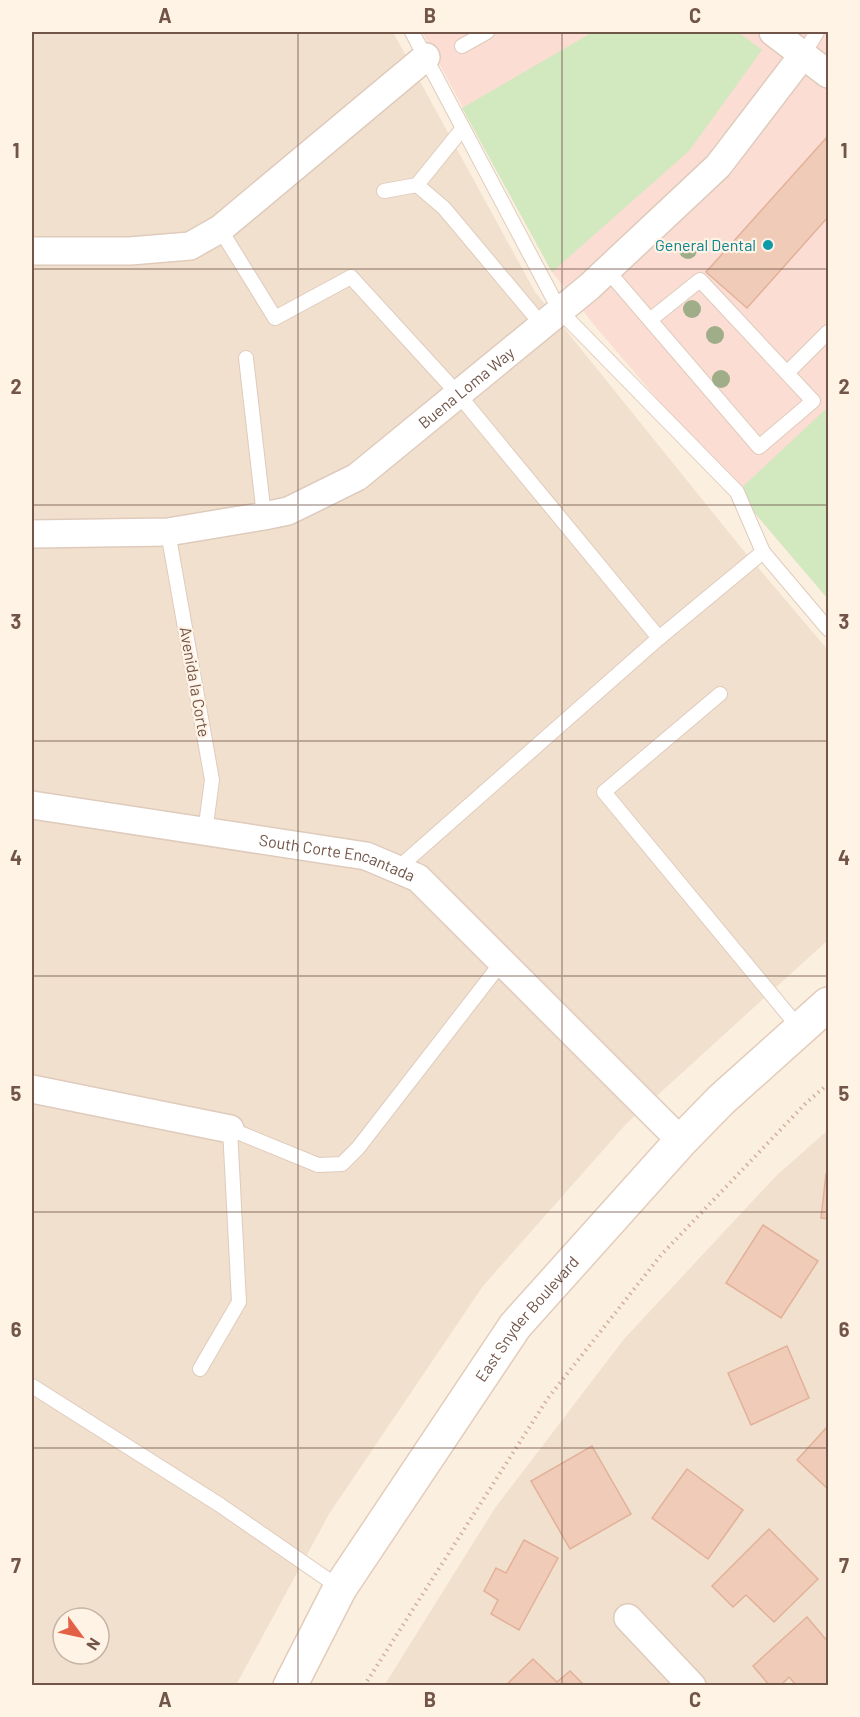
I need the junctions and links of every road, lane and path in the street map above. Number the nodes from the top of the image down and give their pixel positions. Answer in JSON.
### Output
{"nodes":[{"id":1,"x":412,"y":32,"type":"edge"},
{"id":2,"x":487,"y":32,"type":"edge"},
{"id":3,"x":773,"y":32,"type":"edge"},
{"id":4,"x":817,"y":32,"type":"edge"},
{"id":5,"x":462,"y":46,"type":"dead end"},
{"id":6,"x":803,"y":55,"type":"junction"},
{"id":7,"x":426,"y":57,"type":"junction"},
{"id":8,"x":828,"y":74,"type":"edge"},
{"id":9,"x":463,"y":128,"type":"junction"},
{"id":10,"x":417,"y":185,"type":"junction"},
{"id":11,"x":384,"y":191,"type":"dead end"},
{"id":12,"x":220,"y":230,"type":"junction"},
{"id":13,"x":32,"y":251,"type":"edge"},
{"id":14,"x":607,"y":270,"type":"junction"},
{"id":15,"x":551,"y":318,"type":"junction"},
{"id":16,"x":650,"y":320,"type":"junction"},
{"id":17,"x":828,"y":332,"type":"edge"},
{"id":18,"x":246,"y":358,"type":"dead end"},
{"id":19,"x":787,"y":373,"type":"junction"},
{"id":20,"x":458,"y":394,"type":"junction"},
{"id":21,"x":264,"y":516,"type":"junction"},
{"id":22,"x":168,"y":532,"type":"junction"},
{"id":23,"x":32,"y":534,"type":"edge"},
{"id":24,"x":763,"y":552,"type":"junction"},
{"id":25,"x":828,"y":629,"type":"edge"},
{"id":26,"x":659,"y":638,"type":"junction"},
{"id":27,"x":720,"y":694,"type":"dead end"},
{"id":28,"x":32,"y":805,"type":"edge"},
{"id":29,"x":205,"y":832,"type":"junction"},
{"id":30,"x":397,"y":869,"type":"junction"},
{"id":31,"x":502,"y":962,"type":"junction"},
{"id":32,"x":828,"y":1004,"type":"edge"},
{"id":33,"x":800,"y":1029,"type":"junction"},
{"id":34,"x":828,"y":1084,"type":"edge"},
{"id":35,"x":32,"y":1089,"type":"edge"},
{"id":36,"x":230,"y":1128,"type":"junction"},
{"id":37,"x":681,"y":1141,"type":"junction"},
{"id":38,"x":200,"y":1369,"type":"dead end"},
{"id":39,"x":32,"y":1386,"type":"edge"},
{"id":40,"x":340,"y":1588,"type":"junction"},
{"id":41,"x":628,"y":1618,"type":"dead end"},
{"id":42,"x":290,"y":1686,"type":"edge"},
{"id":43,"x":364,"y":1686,"type":"edge"},
{"id":44,"x":692,"y":1686,"type":"edge"}],
"edges":[{"from":1,"to":7,"type":"lane"},
{"from":2,"to":5,"type":"lane"},
{"from":3,"to":6,"type":"street"},
{"from":4,"to":6,"type":"lane"},
{"from":6,"to":8,"type":"street"},
{"from":6,"to":14,"type":"street","name":"Buena Loma Way"},
{"from":7,"to":9,"type":"lane"},
{"from":7,"to":12,"type":"street"},
{"from":9,"to":10,"type":"lane"},
{"from":9,"to":15,"type":"lane"},
{"from":10,"to":11,"type":"lane"},
{"from":10,"to":15,"type":"lane"},
{"from":12,"to":13,"type":"street"},
{"from":12,"to":20,"type":"lane"},
{"from":14,"to":15,"type":"street","name":"Buena Loma Way"},
{"from":14,"to":16,"type":"lane"},
{"from":15,"to":20,"type":"street","name":"Buena Loma Way"},
{"from":15,"to":24,"type":"lane"},
{"from":16,"to":19,"type":"lane"},
{"from":16,"to":19,"type":"lane"},
{"from":17,"to":19,"type":"lane"},
{"from":18,"to":21,"type":"lane"},
{"from":20,"to":21,"type":"street","name":"Buena Loma Way"},
{"from":20,"to":26,"type":"lane"},
{"from":21,"to":22,"type":"street","name":"Buena Loma Way"},
{"from":22,"to":23,"type":"street","name":"Buena Loma Way"},
{"from":22,"to":29,"type":"lane","name":"Avenida la Corte"},
{"from":24,"to":25,"type":"lane"},
{"from":24,"to":26,"type":"lane"},
{"from":26,"to":30,"type":"lane"},
{"from":27,"to":33,"type":"lane"},
{"from":28,"to":29,"type":"street","name":"South Corte Encantada"},
{"from":29,"to":30,"type":"street","name":"South Corte Encantada"},
{"from":30,"to":31,"type":"street","name":"South Corte Encantada"},
{"from":31,"to":36,"type":"lane"},
{"from":31,"to":37,"type":"street","name":"South Corte Encantada"},
{"from":32,"to":33,"type":"street","name":"East Snyder Boulevard"},
{"from":33,"to":37,"type":"street","name":"East Snyder Boulevard"},
{"from":34,"to":43,"type":"path"},
{"from":35,"to":36,"type":"street"},
{"from":36,"to":38,"type":"lane"},
{"from":37,"to":40,"type":"street","name":"East Snyder Boulevard"},
{"from":39,"to":40,"type":"lane"},
{"from":40,"to":42,"type":"street","name":"East Snyder Boulevard"},
{"from":41,"to":44,"type":"street"}]}
